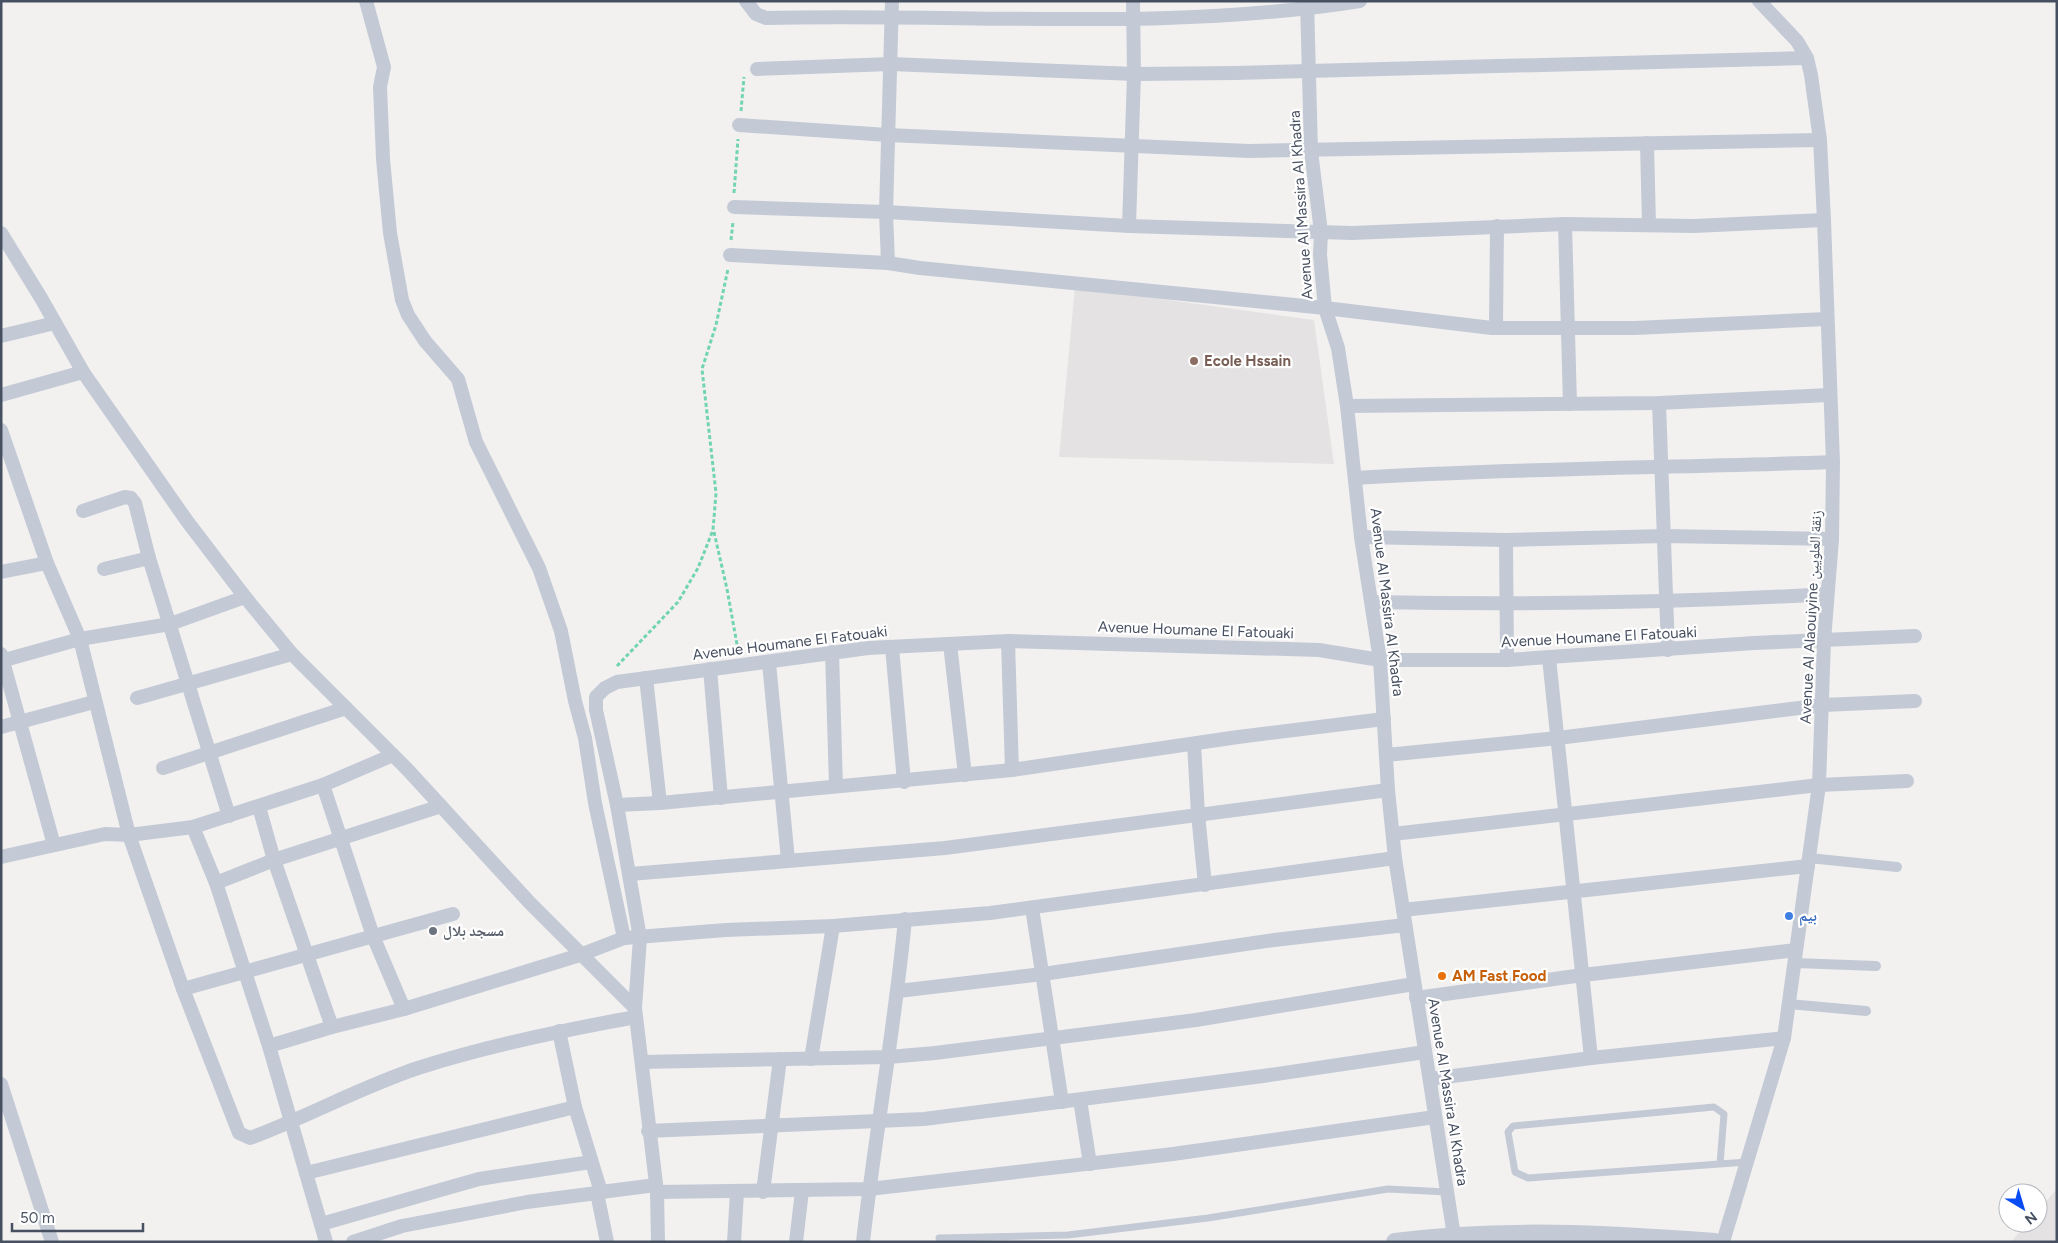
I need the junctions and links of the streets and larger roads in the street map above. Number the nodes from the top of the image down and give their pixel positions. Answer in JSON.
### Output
{"nodes":[{"id":1,"x":366,"y":1,"type":"edge"},
{"id":2,"x":746,"y":1,"type":"edge"},
{"id":3,"x":892,"y":1,"type":"edge"},
{"id":4,"x":1133,"y":1,"type":"edge"},
{"id":5,"x":1360,"y":1,"type":"edge"},
{"id":6,"x":1759,"y":1,"type":"edge"},
{"id":7,"x":1307,"y":5,"type":"edge"},
{"id":8,"x":891,"y":17,"type":"junction"},
{"id":9,"x":1134,"y":18,"type":"junction"},
{"id":10,"x":1807,"y":58,"type":"junction"},
{"id":11,"x":891,"y":64,"type":"junction"},
{"id":12,"x":757,"y":69,"type":"road end"},
{"id":13,"x":1310,"y":72,"type":"junction"},
{"id":14,"x":1134,"y":74,"type":"junction"},
{"id":15,"x":739,"y":125,"type":"road end"},
{"id":16,"x":888,"y":135,"type":"junction"},
{"id":17,"x":1820,"y":140,"type":"junction"},
{"id":18,"x":1647,"y":143,"type":"junction"},
{"id":19,"x":1130,"y":146,"type":"junction"},
{"id":20,"x":1312,"y":151,"type":"junction"},
{"id":21,"x":734,"y":207,"type":"road end"},
{"id":22,"x":886,"y":212,"type":"junction"},
{"id":23,"x":1824,"y":220,"type":"junction"},
{"id":24,"x":1565,"y":224,"type":"junction"},
{"id":25,"x":1650,"y":225,"type":"junction"},
{"id":26,"x":1129,"y":226,"type":"junction"},
{"id":27,"x":1497,"y":226,"type":"junction"},
{"id":28,"x":1321,"y":232,"type":"junction"},
{"id":29,"x":1,"y":233,"type":"edge"},
{"id":30,"x":730,"y":255,"type":"road end"},
{"id":31,"x":888,"y":263,"type":"junction"},
{"id":32,"x":1325,"y":308,"type":"junction"},
{"id":33,"x":1826,"y":319,"type":"junction"},
{"id":34,"x":55,"y":323,"type":"junction"},
{"id":35,"x":1496,"y":328,"type":"junction"},
{"id":36,"x":1569,"y":330,"type":"junction"},
{"id":37,"x":1,"y":336,"type":"edge"},
{"id":38,"x":83,"y":372,"type":"junction"},
{"id":39,"x":1,"y":395,"type":"edge"},
{"id":40,"x":1829,"y":395,"type":"junction"},
{"id":41,"x":1659,"y":403,"type":"junction"},
{"id":42,"x":1570,"y":404,"type":"junction"},
{"id":43,"x":1347,"y":406,"type":"junction"},
{"id":44,"x":1,"y":430,"type":"edge"},
{"id":45,"x":5,"y":453,"type":"edge"},
{"id":46,"x":1833,"y":462,"type":"junction"},
{"id":47,"x":1661,"y":469,"type":"junction"},
{"id":48,"x":1355,"y":478,"type":"junction"},
{"id":49,"x":83,"y":511,"type":"dead end"},
{"id":50,"x":1664,"y":536,"type":"junction"},
{"id":51,"x":1361,"y":537,"type":"junction"},
{"id":52,"x":1832,"y":539,"type":"junction"},
{"id":53,"x":1506,"y":540,"type":"junction"},
{"id":54,"x":149,"y":558,"type":"junction"},
{"id":55,"x":47,"y":562,"type":"junction"},
{"id":56,"x":104,"y":569,"type":"dead end"},
{"id":57,"x":1,"y":572,"type":"edge"},
{"id":58,"x":1827,"y":594,"type":"junction"},
{"id":59,"x":245,"y":597,"type":"junction"},
{"id":60,"x":1372,"y":602,"type":"junction"},
{"id":61,"x":1667,"y":602,"type":"junction"},
{"id":62,"x":1507,"y":604,"type":"junction"},
{"id":63,"x":170,"y":624,"type":"junction"},
{"id":64,"x":1915,"y":636,"type":"dead end"},
{"id":65,"x":80,"y":639,"type":"junction"},
{"id":66,"x":1008,"y":641,"type":"junction"},
{"id":67,"x":1824,"y":642,"type":"junction"},
{"id":68,"x":950,"y":644,"type":"junction"},
{"id":69,"x":892,"y":647,"type":"junction"},
{"id":70,"x":1668,"y":650,"type":"junction"},
{"id":71,"x":832,"y":652,"type":"junction"},
{"id":72,"x":292,"y":654,"type":"junction"},
{"id":73,"x":2,"y":658,"type":"edge"},
{"id":74,"x":1549,"y":658,"type":"junction"},
{"id":75,"x":1380,"y":660,"type":"junction"},
{"id":76,"x":1507,"y":660,"type":"junction"},
{"id":77,"x":769,"y":663,"type":"junction"},
{"id":78,"x":710,"y":669,"type":"junction"},
{"id":79,"x":646,"y":678,"type":"junction"},
{"id":80,"x":188,"y":684,"type":"junction"},
{"id":81,"x":136,"y":698,"type":"dead end"},
{"id":82,"x":1916,"y":701,"type":"dead end"},
{"id":83,"x":94,"y":702,"type":"junction"},
{"id":84,"x":1823,"y":704,"type":"junction"},
{"id":85,"x":346,"y":708,"type":"junction"},
{"id":86,"x":1384,"y":719,"type":"junction"},
{"id":87,"x":21,"y":720,"type":"junction"},
{"id":88,"x":1,"y":727,"type":"edge"},
{"id":89,"x":1558,"y":738,"type":"junction"},
{"id":90,"x":1194,"y":744,"type":"junction"},
{"id":91,"x":210,"y":754,"type":"junction"},
{"id":92,"x":1386,"y":755,"type":"junction"},
{"id":93,"x":394,"y":756,"type":"junction"},
{"id":94,"x":163,"y":768,"type":"dead end"},
{"id":95,"x":1012,"y":770,"type":"junction"},
{"id":96,"x":965,"y":775,"type":"junction"},
{"id":97,"x":1907,"y":781,"type":"dead end"},
{"id":98,"x":904,"y":782,"type":"junction"},
{"id":99,"x":323,"y":785,"type":"junction"},
{"id":100,"x":1819,"y":785,"type":"junction"},
{"id":101,"x":836,"y":786,"type":"junction"},
{"id":102,"x":1388,"y":790,"type":"junction"},
{"id":103,"x":781,"y":792,"type":"junction"},
{"id":104,"x":721,"y":798,"type":"junction"},
{"id":105,"x":660,"y":803,"type":"junction"},
{"id":106,"x":617,"y":805,"type":"junction"},
{"id":107,"x":441,"y":806,"type":"junction"},
{"id":108,"x":259,"y":808,"type":"junction"},
{"id":109,"x":1565,"y":813,"type":"junction"},
{"id":110,"x":1198,"y":814,"type":"junction"},
{"id":111,"x":228,"y":816,"type":"junction"},
{"id":112,"x":193,"y":828,"type":"junction"},
{"id":113,"x":1393,"y":834,"type":"junction"},
{"id":114,"x":129,"y":835,"type":"junction"},
{"id":115,"x":340,"y":838,"type":"junction"},
{"id":116,"x":54,"y":846,"type":"junction"},
{"id":117,"x":1,"y":857,"type":"edge"},
{"id":118,"x":1395,"y":858,"type":"junction"},
{"id":119,"x":274,"y":860,"type":"junction"},
{"id":120,"x":788,"y":860,"type":"junction"},
{"id":121,"x":1809,"y":862,"type":"junction"},
{"id":122,"x":1897,"y":867,"type":"dead end"},
{"id":123,"x":630,"y":874,"type":"junction"},
{"id":124,"x":216,"y":883,"type":"junction"},
{"id":125,"x":1205,"y":885,"type":"junction"},
{"id":126,"x":1575,"y":890,"type":"junction"},
{"id":127,"x":1032,"y":908,"type":"junction"},
{"id":128,"x":1403,"y":910,"type":"junction"},
{"id":129,"x":453,"y":914,"type":"dead end"},
{"id":130,"x":906,"y":919,"type":"junction"},
{"id":131,"x":1405,"y":925,"type":"junction"},
{"id":132,"x":833,"y":926,"type":"junction"},
{"id":133,"x":373,"y":936,"type":"junction"},
{"id":134,"x":624,"y":938,"type":"junction"},
{"id":135,"x":640,"y":938,"type":"junction"},
{"id":136,"x":308,"y":953,"type":"junction"},
{"id":137,"x":580,"y":955,"type":"junction"},
{"id":138,"x":1796,"y":957,"type":"junction"},
{"id":139,"x":1876,"y":966,"type":"dead end"},
{"id":140,"x":244,"y":973,"type":"junction"},
{"id":141,"x":1043,"y":974,"type":"junction"},
{"id":142,"x":1583,"y":975,"type":"junction"},
{"id":143,"x":183,"y":989,"type":"junction"},
{"id":144,"x":898,"y":991,"type":"junction"},
{"id":145,"x":1415,"y":992,"type":"junction"},
{"id":146,"x":1789,"y":1004,"type":"junction"},
{"id":147,"x":404,"y":1009,"type":"junction"},
{"id":148,"x":1866,"y":1011,"type":"dead end"},
{"id":149,"x":636,"y":1012,"type":"junction"},
{"id":150,"x":332,"y":1027,"type":"junction"},
{"id":151,"x":559,"y":1031,"type":"junction"},
{"id":152,"x":1053,"y":1038,"type":"junction"},
{"id":153,"x":1784,"y":1038,"type":"junction"},
{"id":154,"x":269,"y":1046,"type":"junction"},
{"id":155,"x":1425,"y":1052,"type":"junction"},
{"id":156,"x":888,"y":1057,"type":"junction"},
{"id":157,"x":811,"y":1058,"type":"junction"},
{"id":158,"x":1591,"y":1058,"type":"junction"},
{"id":159,"x":780,"y":1059,"type":"junction"},
{"id":160,"x":642,"y":1062,"type":"junction"},
{"id":161,"x":1430,"y":1078,"type":"junction"},
{"id":162,"x":1,"y":1084,"type":"edge"},
{"id":163,"x":1080,"y":1100,"type":"junction"},
{"id":164,"x":1062,"y":1102,"type":"junction"},
{"id":165,"x":575,"y":1107,"type":"junction"},
{"id":166,"x":1435,"y":1117,"type":"junction"},
{"id":167,"x":878,"y":1122,"type":"junction"},
{"id":168,"x":292,"y":1123,"type":"junction"},
{"id":169,"x":771,"y":1125,"type":"junction"},
{"id":170,"x":648,"y":1131,"type":"junction"},
{"id":171,"x":591,"y":1162,"type":"junction"},
{"id":172,"x":1090,"y":1164,"type":"junction"},
{"id":173,"x":306,"y":1173,"type":"junction"},
{"id":174,"x":656,"y":1188,"type":"junction"},
{"id":175,"x":869,"y":1189,"type":"junction"},
{"id":176,"x":802,"y":1191,"type":"junction"},
{"id":177,"x":599,"y":1192,"type":"junction"},
{"id":178,"x":737,"y":1192,"type":"junction"},
{"id":179,"x":763,"y":1192,"type":"junction"},
{"id":180,"x":322,"y":1224,"type":"junction"},
{"id":181,"x":1454,"y":1236,"type":"junction"},
{"id":182,"x":1484,"y":1239,"type":"edge"},
{"id":183,"x":52,"y":1242,"type":"edge"},
{"id":184,"x":326,"y":1242,"type":"edge"},
{"id":185,"x":353,"y":1242,"type":"edge"},
{"id":186,"x":607,"y":1242,"type":"edge"},
{"id":187,"x":658,"y":1242,"type":"edge"},
{"id":188,"x":734,"y":1242,"type":"edge"},
{"id":189,"x":796,"y":1242,"type":"edge"},
{"id":190,"x":863,"y":1242,"type":"edge"},
{"id":191,"x":1395,"y":1242,"type":"edge"},
{"id":192,"x":1715,"y":1242,"type":"edge"},
{"id":193,"x":1723,"y":1242,"type":"edge"}],
"edges":[{"from":1,"to":134,"type":"street"},
{"from":2,"to":8,"type":"street"},
{"from":3,"to":8,"type":"street"},
{"from":4,"to":9,"type":"street"},
{"from":5,"to":7,"type":"street"},
{"from":6,"to":10,"type":"street","name":"Avenue Al Alaouiyine زنقة العلويين"},
{"from":7,"to":9,"type":"street"},
{"from":7,"to":13,"type":"street","name":"Avenue Al Massira Al Khadra"},
{"from":8,"to":9,"type":"street"},
{"from":8,"to":11,"type":"street"},
{"from":9,"to":14,"type":"street"},
{"from":10,"to":13,"type":"street"},
{"from":10,"to":17,"type":"street","name":"Avenue Al Alaouiyine زنقة العلويين"},
{"from":11,"to":12,"type":"street"},
{"from":11,"to":14,"type":"street"},
{"from":11,"to":16,"type":"street"},
{"from":13,"to":14,"type":"street"},
{"from":13,"to":20,"type":"street","name":"Avenue Al Massira Al Khadra"},
{"from":14,"to":19,"type":"street"},
{"from":15,"to":16,"type":"street"},
{"from":16,"to":19,"type":"street"},
{"from":16,"to":22,"type":"street"},
{"from":17,"to":18,"type":"street"},
{"from":17,"to":23,"type":"street","name":"Avenue Al Alaouiyine زنقة العلويين"},
{"from":18,"to":20,"type":"street"},
{"from":18,"to":25,"type":"street"},
{"from":19,"to":20,"type":"street"},
{"from":19,"to":26,"type":"street"},
{"from":20,"to":28,"type":"street","name":"Avenue Al Massira Al Khadra"},
{"from":21,"to":22,"type":"street"},
{"from":22,"to":26,"type":"street"},
{"from":22,"to":31,"type":"street"},
{"from":23,"to":25,"type":"street"},
{"from":23,"to":33,"type":"street","name":"Avenue Al Alaouiyine زنقة العلويين"},
{"from":24,"to":25,"type":"street"},
{"from":24,"to":27,"type":"street"},
{"from":24,"to":36,"type":"street"},
{"from":26,"to":28,"type":"street"},
{"from":27,"to":28,"type":"street"},
{"from":27,"to":35,"type":"street"},
{"from":28,"to":32,"type":"street","name":"Avenue Al Massira Al Khadra"},
{"from":29,"to":34,"type":"street"},
{"from":30,"to":31,"type":"street"},
{"from":31,"to":32,"type":"street"},
{"from":32,"to":35,"type":"street"},
{"from":32,"to":43,"type":"street","name":"Avenue Al Massira Al Khadra"},
{"from":33,"to":36,"type":"street"},
{"from":33,"to":40,"type":"street","name":"Avenue Al Alaouiyine زنقة العلويين"},
{"from":34,"to":37,"type":"street"},
{"from":34,"to":38,"type":"street"},
{"from":35,"to":36,"type":"street"},
{"from":36,"to":42,"type":"street"},
{"from":38,"to":39,"type":"street"},
{"from":38,"to":59,"type":"street"},
{"from":40,"to":41,"type":"street"},
{"from":40,"to":46,"type":"street","name":"Avenue Al Alaouiyine زنقة العلويين"},
{"from":41,"to":42,"type":"street"},
{"from":41,"to":47,"type":"street"},
{"from":42,"to":43,"type":"street"},
{"from":43,"to":48,"type":"street","name":"Avenue Al Massira Al Khadra"},
{"from":44,"to":45,"type":"street"},
{"from":45,"to":55,"type":"street"},
{"from":46,"to":47,"type":"street"},
{"from":46,"to":52,"type":"street","name":"Avenue Al Alaouiyine زنقة العلويين"},
{"from":47,"to":48,"type":"street"},
{"from":47,"to":50,"type":"street"},
{"from":48,"to":51,"type":"street","name":"Avenue Al Massira Al Khadra"},
{"from":49,"to":54,"type":"street"},
{"from":50,"to":52,"type":"street"},
{"from":50,"to":53,"type":"street"},
{"from":50,"to":61,"type":"street"},
{"from":51,"to":53,"type":"street"},
{"from":51,"to":60,"type":"street","name":"Avenue Al Massira Al Khadra"},
{"from":52,"to":58,"type":"street","name":"Avenue Al Alaouiyine زنقة العلويين"},
{"from":53,"to":62,"type":"street"},
{"from":54,"to":56,"type":"street"},
{"from":54,"to":63,"type":"street"},
{"from":55,"to":57,"type":"street"},
{"from":55,"to":65,"type":"street"},
{"from":58,"to":61,"type":"street"},
{"from":58,"to":67,"type":"street","name":"Avenue Al Alaouiyine زنقة العلويين"},
{"from":59,"to":63,"type":"street"},
{"from":59,"to":72,"type":"street"},
{"from":60,"to":62,"type":"street"},
{"from":60,"to":75,"type":"street","name":"Avenue Al Massira Al Khadra"},
{"from":61,"to":62,"type":"street"},
{"from":61,"to":70,"type":"street"},
{"from":62,"to":76,"type":"street"},
{"from":63,"to":65,"type":"street"},
{"from":63,"to":80,"type":"street"},
{"from":64,"to":67,"type":"street","name":"Avenue Houmane El Fatouaki"},
{"from":65,"to":73,"type":"street"},
{"from":65,"to":83,"type":"street"},
{"from":66,"to":68,"type":"street","name":"Avenue Houmane El Fatouaki"},
{"from":66,"to":75,"type":"street","name":"Avenue Houmane El Fatouaki"},
{"from":66,"to":95,"type":"street"},
{"from":67,"to":70,"type":"street","name":"Avenue Houmane El Fatouaki"},
{"from":67,"to":84,"type":"street","name":"Avenue Al Alaouiyine زنقة العلويين"},
{"from":68,"to":69,"type":"street","name":"Avenue Houmane El Fatouaki"},
{"from":68,"to":96,"type":"street"},
{"from":69,"to":71,"type":"street","name":"Avenue Houmane El Fatouaki"},
{"from":69,"to":98,"type":"street"},
{"from":70,"to":74,"type":"street","name":"Avenue Houmane El Fatouaki"},
{"from":71,"to":77,"type":"street","name":"Avenue Houmane El Fatouaki"},
{"from":71,"to":101,"type":"street"},
{"from":72,"to":80,"type":"street"},
{"from":72,"to":85,"type":"street"},
{"from":73,"to":87,"type":"street"},
{"from":74,"to":76,"type":"street","name":"Avenue Houmane El Fatouaki"},
{"from":74,"to":89,"type":"street"},
{"from":75,"to":76,"type":"street","name":"Avenue Houmane El Fatouaki"},
{"from":75,"to":86,"type":"street","name":"Avenue Al Massira Al Khadra"},
{"from":77,"to":78,"type":"street","name":"Avenue Houmane El Fatouaki"},
{"from":77,"to":103,"type":"street"},
{"from":78,"to":79,"type":"street","name":"Avenue Houmane El Fatouaki"},
{"from":78,"to":104,"type":"street"},
{"from":79,"to":105,"type":"street"},
{"from":79,"to":106,"type":"street","name":"Avenue Houmane El Fatouaki"},
{"from":80,"to":81,"type":"street"},
{"from":80,"to":91,"type":"street"},
{"from":82,"to":84,"type":"street"},
{"from":83,"to":87,"type":"street"},
{"from":83,"to":114,"type":"street"},
{"from":84,"to":89,"type":"street"},
{"from":84,"to":100,"type":"street","name":"Avenue Al Alaouiyine زنقة العلويين"},
{"from":85,"to":91,"type":"street"},
{"from":85,"to":93,"type":"street"},
{"from":86,"to":90,"type":"street"},
{"from":86,"to":92,"type":"street","name":"Avenue Al Massira Al Khadra"},
{"from":87,"to":88,"type":"street"},
{"from":87,"to":116,"type":"street"},
{"from":89,"to":92,"type":"street"},
{"from":89,"to":109,"type":"street"},
{"from":90,"to":95,"type":"street"},
{"from":90,"to":110,"type":"street"},
{"from":91,"to":94,"type":"street"},
{"from":91,"to":111,"type":"street"},
{"from":92,"to":102,"type":"street","name":"Avenue Al Massira Al Khadra"},
{"from":93,"to":99,"type":"street"},
{"from":93,"to":107,"type":"street"},
{"from":95,"to":96,"type":"street"},
{"from":96,"to":98,"type":"street"},
{"from":97,"to":100,"type":"street"},
{"from":98,"to":101,"type":"street"},
{"from":99,"to":108,"type":"street"},
{"from":99,"to":115,"type":"street"},
{"from":100,"to":109,"type":"street"},
{"from":100,"to":121,"type":"street","name":"Avenue Al Alaouiyine زنقة العلويين"},
{"from":101,"to":103,"type":"street"},
{"from":102,"to":110,"type":"street"},
{"from":102,"to":113,"type":"street","name":"Avenue Al Massira Al Khadra"},
{"from":103,"to":104,"type":"street"},
{"from":103,"to":120,"type":"street"},
{"from":104,"to":105,"type":"street"},
{"from":105,"to":106,"type":"street"},
{"from":106,"to":123,"type":"street"},
{"from":107,"to":115,"type":"street"},
{"from":107,"to":137,"type":"street"},
{"from":108,"to":111,"type":"street"},
{"from":108,"to":119,"type":"street"},
{"from":109,"to":113,"type":"street"},
{"from":109,"to":126,"type":"street"},
{"from":110,"to":120,"type":"street"},
{"from":110,"to":125,"type":"street"},
{"from":111,"to":112,"type":"street"},
{"from":112,"to":114,"type":"street"},
{"from":112,"to":124,"type":"street"},
{"from":113,"to":118,"type":"street","name":"Avenue Al Massira Al Khadra"},
{"from":114,"to":116,"type":"street"},
{"from":114,"to":143,"type":"street"},
{"from":115,"to":119,"type":"street"},
{"from":115,"to":133,"type":"street"},
{"from":116,"to":117,"type":"street"},
{"from":118,"to":125,"type":"street"},
{"from":118,"to":128,"type":"street","name":"Avenue Al Massira Al Khadra"},
{"from":119,"to":124,"type":"street"},
{"from":119,"to":136,"type":"street"},
{"from":120,"to":123,"type":"street"},
{"from":121,"to":122,"type":"street"},
{"from":121,"to":126,"type":"street"},
{"from":121,"to":138,"type":"street","name":"Avenue Al Alaouiyine زنقة العلويين"},
{"from":123,"to":135,"type":"street"},
{"from":124,"to":140,"type":"street"},
{"from":125,"to":127,"type":"street"},
{"from":126,"to":128,"type":"street"},
{"from":126,"to":142,"type":"street"},
{"from":127,"to":130,"type":"street"},
{"from":127,"to":141,"type":"street"},
{"from":128,"to":131,"type":"street","name":"Avenue Al Massira Al Khadra"},
{"from":129,"to":133,"type":"street"},
{"from":130,"to":132,"type":"street"},
{"from":130,"to":144,"type":"street"},
{"from":131,"to":141,"type":"street"},
{"from":131,"to":145,"type":"street","name":"Avenue Al Massira Al Khadra"},
{"from":132,"to":135,"type":"street"},
{"from":132,"to":157,"type":"street"},
{"from":133,"to":136,"type":"street"},
{"from":133,"to":147,"type":"street"},
{"from":134,"to":135,"type":"street"},
{"from":134,"to":137,"type":"street"},
{"from":135,"to":149,"type":"street"},
{"from":136,"to":140,"type":"street"},
{"from":136,"to":150,"type":"street"},
{"from":137,"to":147,"type":"street"},
{"from":137,"to":149,"type":"street"},
{"from":138,"to":139,"type":"street"},
{"from":138,"to":142,"type":"street"},
{"from":138,"to":146,"type":"street","name":"Avenue Al Alaouiyine زنقة العلويين"},
{"from":140,"to":143,"type":"street"},
{"from":140,"to":154,"type":"street"},
{"from":141,"to":144,"type":"street"},
{"from":141,"to":152,"type":"street"},
{"from":142,"to":145,"type":"street"},
{"from":142,"to":158,"type":"street"},
{"from":143,"to":168,"type":"street"},
{"from":144,"to":156,"type":"street"},
{"from":145,"to":152,"type":"street"},
{"from":145,"to":155,"type":"street","name":"Avenue Al Massira Al Khadra"},
{"from":146,"to":148,"type":"street"},
{"from":146,"to":153,"type":"street","name":"Avenue Al Alaouiyine زنقة العلويين"},
{"from":147,"to":150,"type":"street"},
{"from":149,"to":151,"type":"street"},
{"from":149,"to":160,"type":"street"},
{"from":150,"to":154,"type":"street"},
{"from":151,"to":165,"type":"street"},
{"from":151,"to":168,"type":"street"},
{"from":152,"to":156,"type":"street"},
{"from":152,"to":164,"type":"street"},
{"from":153,"to":158,"type":"street"},
{"from":153,"to":193,"type":"street","name":"Avenue Al Alaouiyine زنقة العلويين"},
{"from":154,"to":168,"type":"street"},
{"from":155,"to":161,"type":"street","name":"Avenue Al Massira Al Khadra"},
{"from":155,"to":163,"type":"street"},
{"from":156,"to":157,"type":"street"},
{"from":156,"to":167,"type":"street"},
{"from":157,"to":159,"type":"street"},
{"from":158,"to":161,"type":"street"},
{"from":159,"to":160,"type":"street"},
{"from":159,"to":169,"type":"street"},
{"from":160,"to":170,"type":"street"},
{"from":161,"to":166,"type":"street","name":"Avenue Al Massira Al Khadra"},
{"from":162,"to":183,"type":"street"},
{"from":163,"to":164,"type":"street"},
{"from":163,"to":172,"type":"street"},
{"from":164,"to":167,"type":"street"},
{"from":165,"to":171,"type":"street"},
{"from":165,"to":173,"type":"street"},
{"from":166,"to":172,"type":"street"},
{"from":166,"to":181,"type":"street","name":"Avenue Al Massira Al Khadra"},
{"from":167,"to":169,"type":"street"},
{"from":167,"to":175,"type":"street"},
{"from":168,"to":173,"type":"street"},
{"from":169,"to":170,"type":"street"},
{"from":169,"to":179,"type":"street"},
{"from":170,"to":174,"type":"street"},
{"from":171,"to":177,"type":"street"},
{"from":171,"to":180,"type":"street"},
{"from":172,"to":175,"type":"street"},
{"from":173,"to":180,"type":"street"},
{"from":174,"to":177,"type":"street"},
{"from":174,"to":178,"type":"street"},
{"from":174,"to":187,"type":"street"},
{"from":175,"to":176,"type":"street"},
{"from":175,"to":190,"type":"street"},
{"from":176,"to":179,"type":"street"},
{"from":176,"to":189,"type":"street"},
{"from":177,"to":185,"type":"street"},
{"from":177,"to":186,"type":"street"},
{"from":178,"to":179,"type":"street"},
{"from":178,"to":188,"type":"street"},
{"from":180,"to":184,"type":"street"},
{"from":181,"to":182,"type":"street"},
{"from":181,"to":191,"type":"street"},
{"from":182,"to":192,"type":"street"}]}
